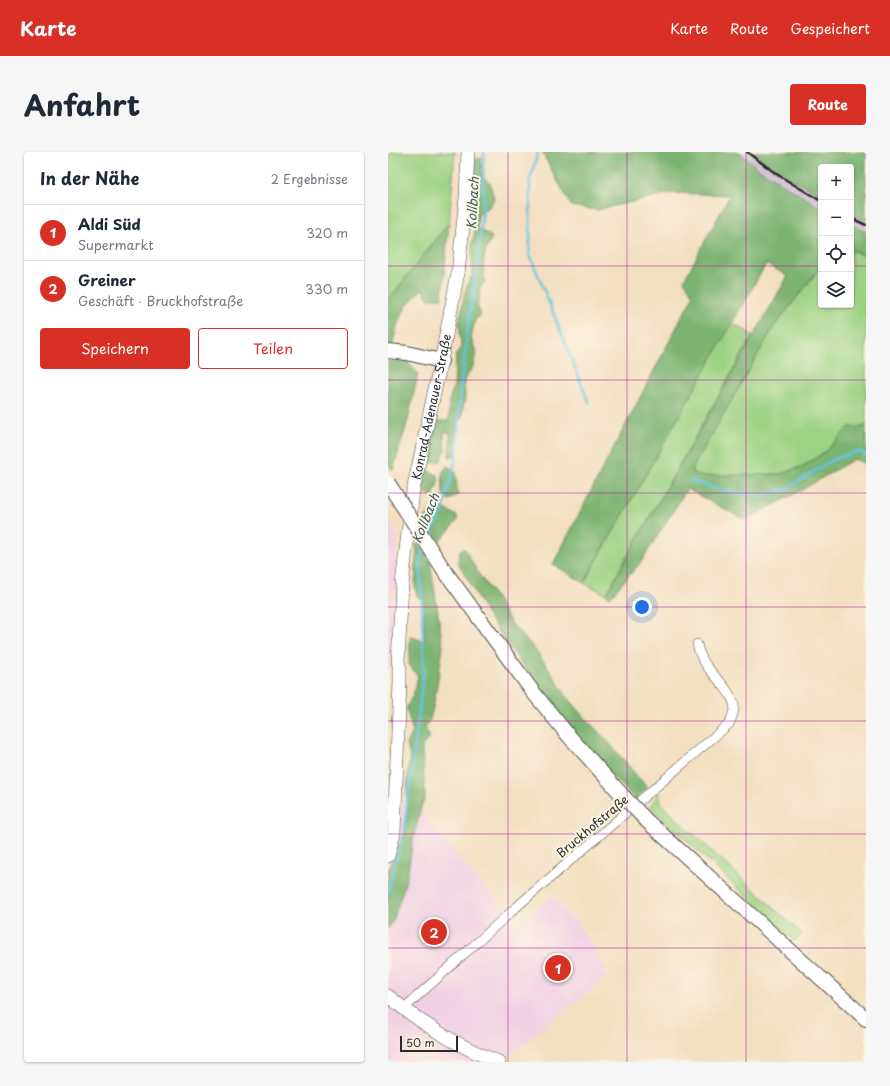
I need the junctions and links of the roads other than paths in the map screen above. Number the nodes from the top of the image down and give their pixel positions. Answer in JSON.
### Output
{"nodes":[{"id":1,"x":468,"y":152,"type":"edge"},
{"id":2,"x":388,"y":351,"type":"edge"},
{"id":3,"x":441,"y":361,"type":"junction"},
{"id":4,"x":388,"y":484,"type":"edge"},
{"id":5,"x":697,"y":644,"type":"dead end"},
{"id":6,"x":398,"y":662,"type":"junction"},
{"id":7,"x":388,"y":831,"type":"edge"},
{"id":8,"x":388,"y":856,"type":"edge"},
{"id":9,"x":388,"y":996,"type":"edge"},
{"id":10,"x":403,"y":1009,"type":"junction"},
{"id":11,"x":866,"y":1019,"type":"edge"},
{"id":12,"x":499,"y":1062,"type":"edge"}],
"edges":[{"from":1,"to":3,"type":"street","name":"Konrad-Adenauer-Straße"},
{"from":2,"to":3,"type":"main road"},
{"from":3,"to":6,"type":"street","name":"Konrad-Adenauer-Straße"},
{"from":4,"to":11,"type":"main road","bridge":true},
{"from":5,"to":10,"type":"street","name":"Bruckhofstraße"},
{"from":6,"to":7,"type":"street","name":"Konrad-Adenauer-Straße"},
{"from":6,"to":8,"type":"street","name":"Konrad-Adenauer-Straße"},
{"from":9,"to":10,"type":"street"},
{"from":10,"to":12,"type":"street"}]}
